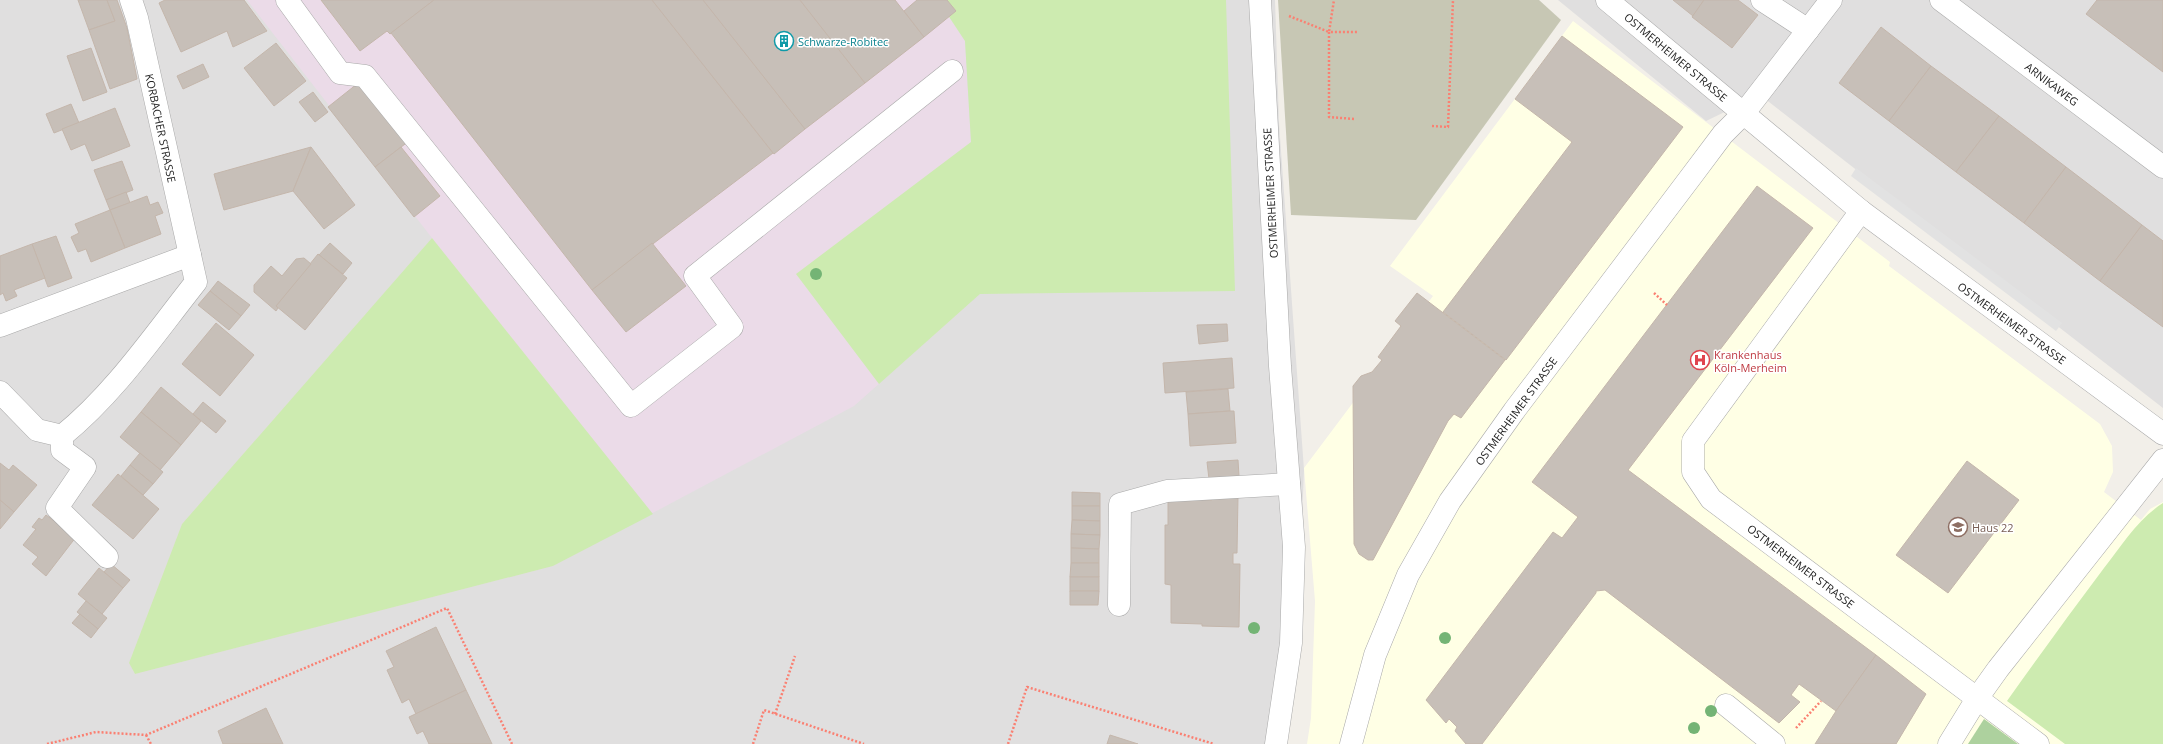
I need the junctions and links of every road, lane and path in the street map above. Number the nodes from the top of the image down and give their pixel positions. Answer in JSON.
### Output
{"nodes":[{"id":1,"x":131,"y":0,"type":"edge"},
{"id":2,"x":287,"y":0,"type":"edge"},
{"id":3,"x":1334,"y":0,"type":"edge"},
{"id":4,"x":1453,"y":0,"type":"edge"},
{"id":5,"x":1607,"y":0,"type":"edge"},
{"id":6,"x":1762,"y":0,"type":"edge"},
{"id":7,"x":1831,"y":0,"type":"edge"},
{"id":8,"x":1941,"y":0,"type":"edge"},
{"id":9,"x":1261,"y":7,"type":"edge"},
{"id":10,"x":1808,"y":30,"type":"junction"},
{"id":11,"x":1330,"y":32,"type":"junction"},
{"id":12,"x":1358,"y":32,"type":"dead end"},
{"id":13,"x":952,"y":71,"type":"dead end"},
{"id":14,"x":1744,"y":113,"type":"junction"},
{"id":15,"x":1354,"y":119,"type":"dead end"},
{"id":16,"x":1432,"y":126,"type":"dead end"},
{"id":17,"x":2163,"y":167,"type":"edge"},
{"id":18,"x":1861,"y":211,"type":"junction"},
{"id":19,"x":190,"y":256,"type":"junction"},
{"id":20,"x":1654,"y":293,"type":"dead end"},
{"id":21,"x":1667,"y":305,"type":"dead end"},
{"id":22,"x":0,"y":326,"type":"edge"},
{"id":23,"x":0,"y":392,"type":"edge"},
{"id":24,"x":2163,"y":434,"type":"edge"},
{"id":25,"x":62,"y":436,"type":"junction"},
{"id":26,"x":2163,"y":460,"type":"edge"},
{"id":27,"x":1289,"y":484,"type":"junction"},
{"id":28,"x":107,"y":557,"type":"dead end"},
{"id":29,"x":1119,"y":605,"type":"dead end"},
{"id":30,"x":795,"y":656,"type":"dead end"},
{"id":31,"x":1978,"y":697,"type":"junction"},
{"id":32,"x":1821,"y":701,"type":"dead end"},
{"id":33,"x":1726,"y":705,"type":"dead end"},
{"id":34,"x":775,"y":714,"type":"junction"},
{"id":35,"x":146,"y":735,"type":"junction"},
{"id":36,"x":1782,"y":739,"type":"edge"},
{"id":37,"x":47,"y":744,"type":"edge"},
{"id":38,"x":151,"y":744,"type":"edge"},
{"id":39,"x":512,"y":744,"type":"edge"},
{"id":40,"x":753,"y":744,"type":"edge"},
{"id":41,"x":864,"y":744,"type":"edge"},
{"id":42,"x":1008,"y":744,"type":"edge"},
{"id":43,"x":1214,"y":744,"type":"edge"},
{"id":44,"x":1276,"y":744,"type":"edge"},
{"id":45,"x":1351,"y":744,"type":"edge"},
{"id":46,"x":1949,"y":744,"type":"edge"},
{"id":47,"x":2038,"y":744,"type":"edge"}],
"edges":[{"from":1,"to":19,"type":"street","name":"KORBACHER STRASSE"},
{"from":2,"to":13,"type":"street"},
{"from":3,"to":11,"type":"path"},
{"from":4,"to":16,"type":"path"},
{"from":5,"to":14,"type":"street","name":"OSTMERHEIMER STRASSE"},
{"from":6,"to":10,"type":"street"},
{"from":7,"to":10,"type":"street"},
{"from":8,"to":17,"type":"street","name":"ARNIKAWEG"},
{"from":9,"to":11,"type":"path"},
{"from":9,"to":27,"type":"street","name":"OSTMERHEIMER STRASSE"},
{"from":10,"to":14,"type":"street"},
{"from":11,"to":12,"type":"path"},
{"from":11,"to":15,"type":"path"},
{"from":14,"to":18,"type":"street","name":"OSTMERHEIMER STRASSE"},
{"from":14,"to":45,"type":"street","name":"OSTMERHEIMER STRASSE"},
{"from":18,"to":24,"type":"street","name":"OSTMERHEIMER STRASSE"},
{"from":18,"to":31,"type":"street","name":"OSTMERHEIMER STRASSE"},
{"from":19,"to":22,"type":"street"},
{"from":19,"to":25,"type":"street","name":"KORBACHER STRASSE"},
{"from":20,"to":21,"type":"path"},
{"from":23,"to":25,"type":"street"},
{"from":25,"to":28,"type":"street"},
{"from":26,"to":31,"type":"street"},
{"from":27,"to":29,"type":"street"},
{"from":27,"to":44,"type":"street","name":"OSTMERHEIMER STRASSE"},
{"from":30,"to":34,"type":"path"},
{"from":31,"to":46,"type":"street"},
{"from":31,"to":47,"type":"street","name":"OSTMERHEIMER STRASSE"},
{"from":32,"to":36,"type":"path"},
{"from":33,"to":36,"type":"street"},
{"from":34,"to":40,"type":"path"},
{"from":34,"to":41,"type":"path"},
{"from":35,"to":37,"type":"path"},
{"from":35,"to":38,"type":"path"},
{"from":35,"to":39,"type":"path"},
{"from":42,"to":43,"type":"path"}]}
